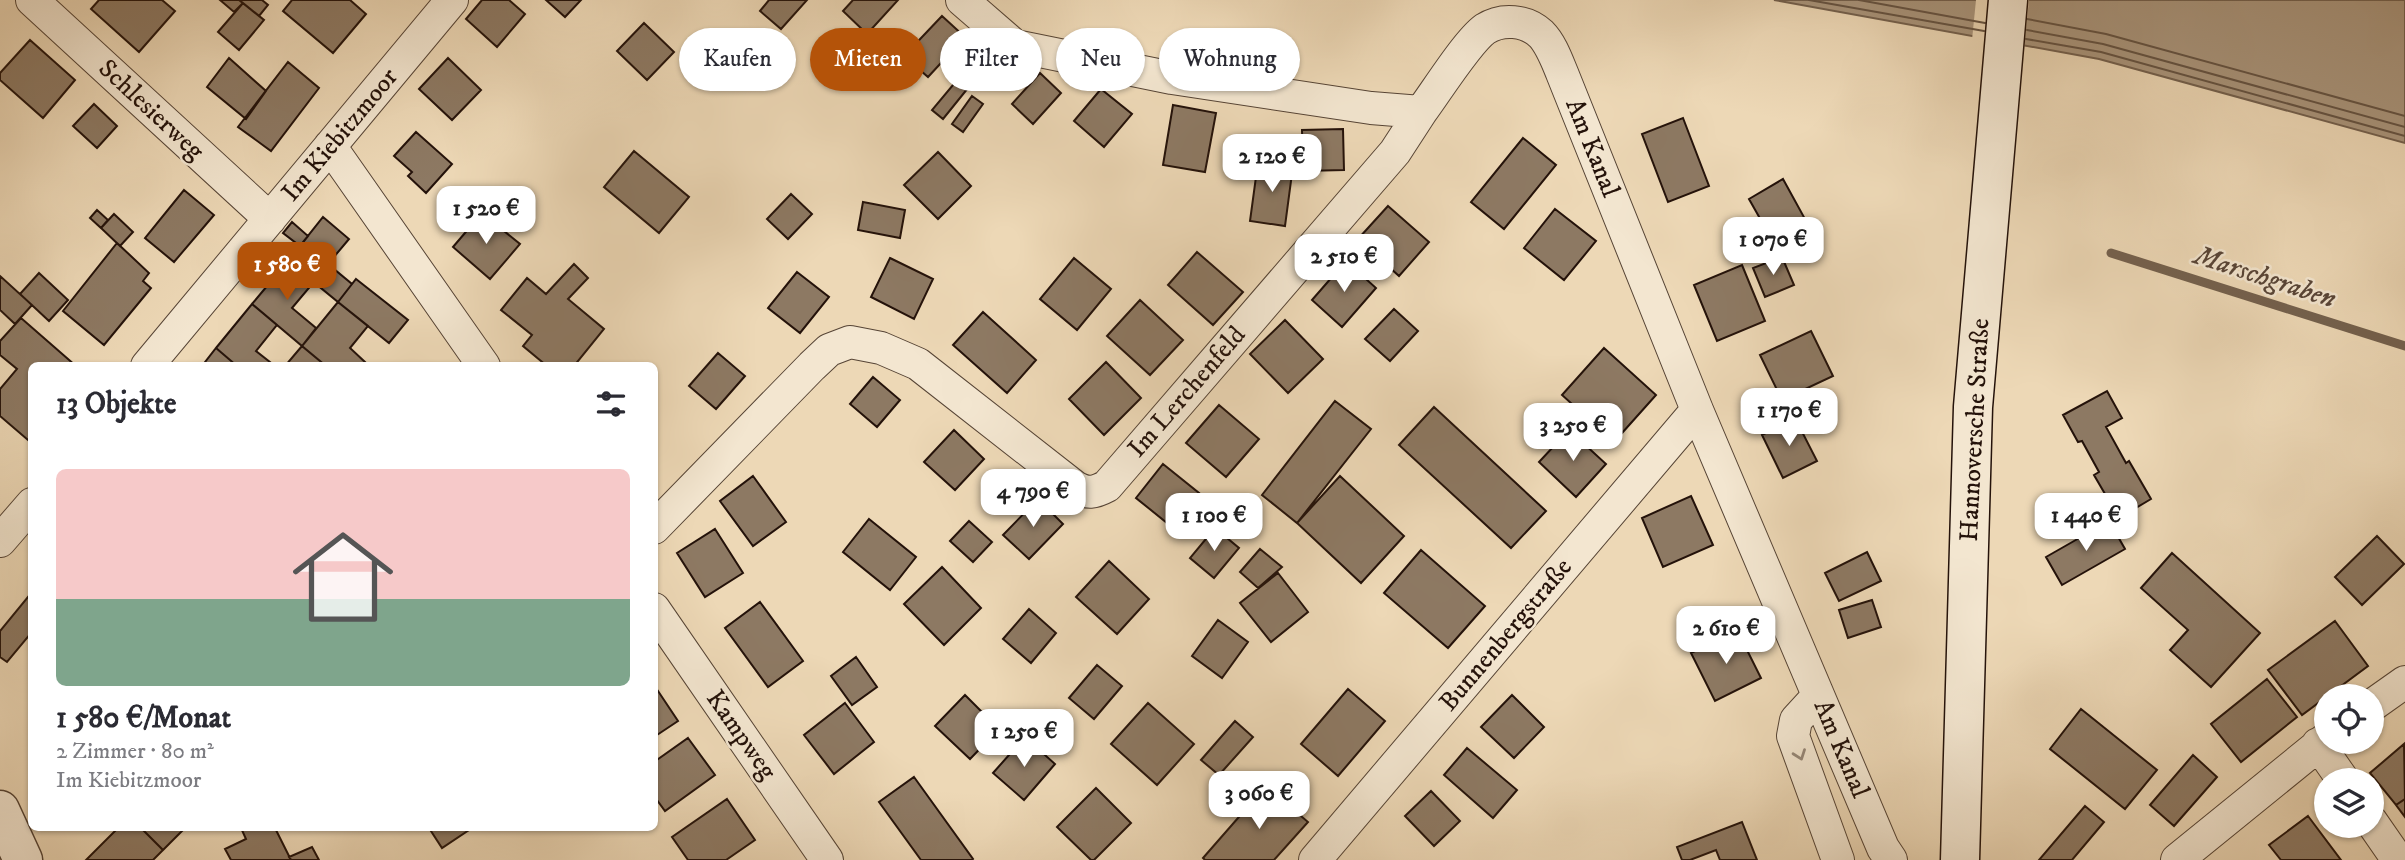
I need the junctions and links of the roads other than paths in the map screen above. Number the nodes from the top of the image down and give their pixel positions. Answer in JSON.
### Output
{"nodes":[{"id":1,"x":32,"y":0,"type":"edge"},
{"id":2,"x":452,"y":0,"type":"edge"},
{"id":3,"x":962,"y":0,"type":"edge"},
{"id":4,"x":2008,"y":0,"type":"edge"},
{"id":5,"x":1421,"y":112,"type":"junction"},
{"id":6,"x":330,"y":146,"type":"junction"},
{"id":7,"x":271,"y":219,"type":"junction"},
{"id":8,"x":150,"y":362,"type":"edge"},
{"id":9,"x":481,"y":362,"type":"edge"},
{"id":10,"x":1697,"y":410,"type":"junction"},
{"id":11,"x":28,"y":509,"type":"edge"},
{"id":12,"x":658,"y":524,"type":"edge"},
{"id":13,"x":0,"y":541,"type":"edge"},
{"id":14,"x":658,"y":615,"type":"edge"},
{"id":15,"x":2405,"y":682,"type":"edge"},
{"id":16,"x":1818,"y":696,"type":"junction"},
{"id":17,"x":2384,"y":697,"type":"edge"},
{"id":18,"x":2314,"y":749,"type":"edge"},
{"id":19,"x":0,"y":810,"type":"edge"},
{"id":20,"x":2383,"y":838,"type":"edge"},
{"id":21,"x":23,"y":860,"type":"edge"},
{"id":22,"x":827,"y":860,"type":"edge"},
{"id":23,"x":1315,"y":860,"type":"edge"},
{"id":24,"x":1838,"y":860,"type":"edge"},
{"id":25,"x":1891,"y":860,"type":"edge"},
{"id":26,"x":1959,"y":860,"type":"edge"},
{"id":27,"x":2177,"y":860,"type":"edge"},
{"id":28,"x":2398,"y":860,"type":"edge"}],
"edges":[{"from":1,"to":7,"type":"street","name":"Schlesierweg"},
{"from":2,"to":6,"type":"street","name":"Im Kiebitzmoor"},
{"from":3,"to":5,"type":"street"},
{"from":4,"to":26,"type":"main road","name":"Hannoversche Straße"},
{"from":5,"to":10,"type":"street","name":"Am Kanal"},
{"from":5,"to":12,"type":"street","name":"Im Lerchenfeld"},
{"from":6,"to":7,"type":"street","name":"Im Kiebitzmoor"},
{"from":6,"to":9,"type":"street"},
{"from":7,"to":8,"type":"street","name":"Im Kiebitzmoor"},
{"from":10,"to":16,"type":"street","name":"Am Kanal"},
{"from":10,"to":23,"type":"street","name":"Bunnenbergstraße"},
{"from":11,"to":13,"type":"street"},
{"from":14,"to":22,"type":"street","name":"Kampweg"},
{"from":15,"to":17,"type":"street"},
{"from":16,"to":24,"type":"street","one_way":true},
{"from":16,"to":25,"type":"street","name":"Am Kanal"},
{"from":18,"to":27,"type":"street"},
{"from":19,"to":21,"type":"main road"},
{"from":20,"to":28,"type":"street"}]}
